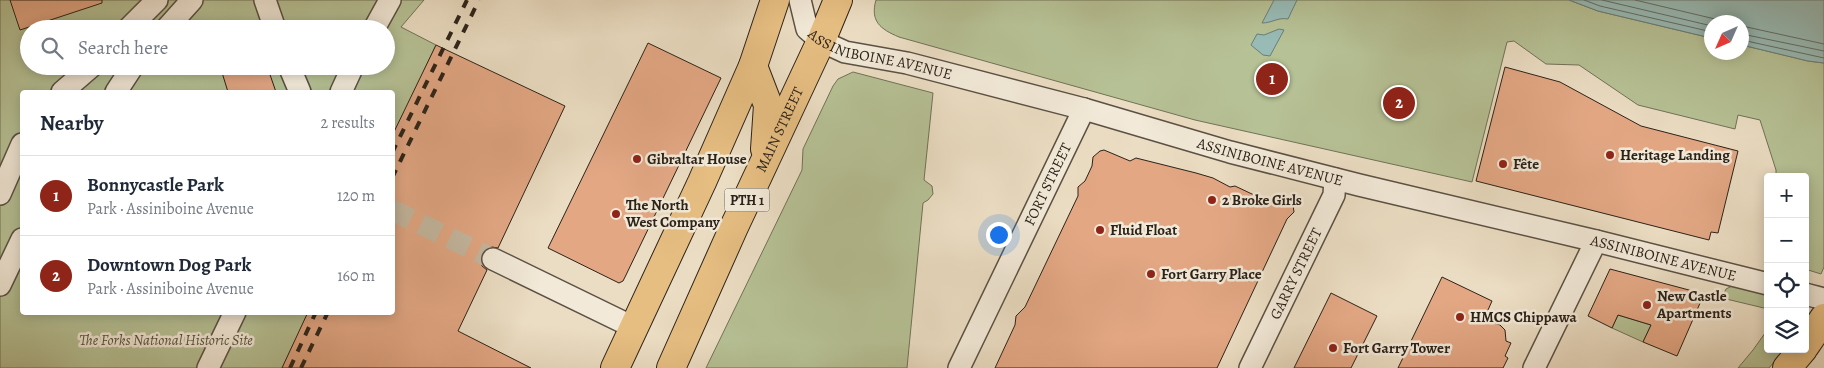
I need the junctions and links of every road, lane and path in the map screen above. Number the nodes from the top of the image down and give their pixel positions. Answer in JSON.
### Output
{"nodes":[{"id":1,"x":157,"y":0,"type":"edge"},
{"id":2,"x":192,"y":0,"type":"edge"},
{"id":3,"x":390,"y":0,"type":"edge"},
{"id":4,"x":775,"y":0,"type":"edge"},
{"id":5,"x":800,"y":0,"type":"edge"},
{"id":6,"x":838,"y":0,"type":"edge"},
{"id":7,"x":264,"y":1,"type":"edge"},
{"id":8,"x":137,"y":20,"type":"edge"},
{"id":9,"x":174,"y":20,"type":"edge"},
{"id":10,"x":271,"y":20,"type":"edge"},
{"id":11,"x":379,"y":20,"type":"edge"},
{"id":12,"x":821,"y":41,"type":"junction"},
{"id":13,"x":753,"y":66,"type":"junction"},
{"id":14,"x":82,"y":75,"type":"edge"},
{"id":15,"x":127,"y":75,"type":"edge"},
{"id":16,"x":293,"y":75,"type":"edge"},
{"id":17,"x":348,"y":75,"type":"edge"},
{"id":18,"x":64,"y":90,"type":"edge"},
{"id":19,"x":117,"y":90,"type":"edge"},
{"id":20,"x":299,"y":90,"type":"edge"},
{"id":21,"x":341,"y":90,"type":"edge"},
{"id":22,"x":1084,"y":110,"type":"junction"},
{"id":23,"x":20,"y":149,"type":"edge"},
{"id":24,"x":764,"y":164,"type":"junction"},
{"id":25,"x":1335,"y":179,"type":"junction"},
{"id":26,"x":0,"y":194,"type":"edge"},
{"id":27,"x":1596,"y":241,"type":"junction"},
{"id":28,"x":20,"y":243,"type":"edge"},
{"id":29,"x":493,"y":259,"type":"tunnel mouth"},
{"id":30,"x":1764,"y":283,"type":"edge"},
{"id":31,"x":0,"y":285,"type":"edge"},
{"id":32,"x":1809,"y":295,"type":"edge"},
{"id":33,"x":1824,"y":300,"type":"edge"},
{"id":34,"x":234,"y":315,"type":"edge"},
{"id":35,"x":635,"y":328,"type":"junction"},
{"id":36,"x":1812,"y":335,"type":"edge"},
{"id":37,"x":208,"y":368,"type":"edge"},
{"id":38,"x":615,"y":368,"type":"edge"},
{"id":39,"x":671,"y":368,"type":"edge"},
{"id":40,"x":959,"y":368,"type":"edge"},
{"id":41,"x":1250,"y":368,"type":"edge"},
{"id":42,"x":1534,"y":368,"type":"edge"},
{"id":43,"x":1787,"y":368,"type":"edge"}],
"edges":[{"from":1,"to":8,"type":"street"},
{"from":2,"to":9,"type":"street"},
{"from":3,"to":11,"type":"street"},
{"from":4,"to":13,"type":"main road"},
{"from":5,"to":12,"type":"street","name":"ASSINIBOINE AVENUE"},
{"from":6,"to":12,"type":"main road","name":"MAIN STREET","number":"PTH 1"},
{"from":7,"to":10,"type":"street"},
{"from":12,"to":22,"type":"street","name":"ASSINIBOINE AVENUE"},
{"from":12,"to":24,"type":"main road","name":"MAIN STREET","number":"PTH 1"},
{"from":13,"to":24,"type":"main road"},
{"from":13,"to":35,"type":"main road"},
{"from":14,"to":18,"type":"street"},
{"from":15,"to":19,"type":"street"},
{"from":16,"to":20,"type":"street"},
{"from":17,"to":21,"type":"street"},
{"from":22,"to":25,"type":"street","name":"ASSINIBOINE AVENUE"},
{"from":22,"to":40,"type":"street","name":"FORT STREET"},
{"from":23,"to":26,"type":"street"},
{"from":24,"to":39,"type":"main road","name":"MAIN STREET","number":"PTH 1"},
{"from":25,"to":27,"type":"street","name":"ASSINIBOINE AVENUE"},
{"from":25,"to":41,"type":"street","name":"GARRY STREET"},
{"from":27,"to":30,"type":"street","name":"ASSINIBOINE AVENUE"},
{"from":27,"to":42,"type":"street"},
{"from":28,"to":31,"type":"street"},
{"from":29,"to":35,"type":"street"},
{"from":32,"to":33,"type":"street"},
{"from":34,"to":37,"type":"street"},
{"from":35,"to":38,"type":"main road"},
{"from":36,"to":43,"type":"main road"}]}
